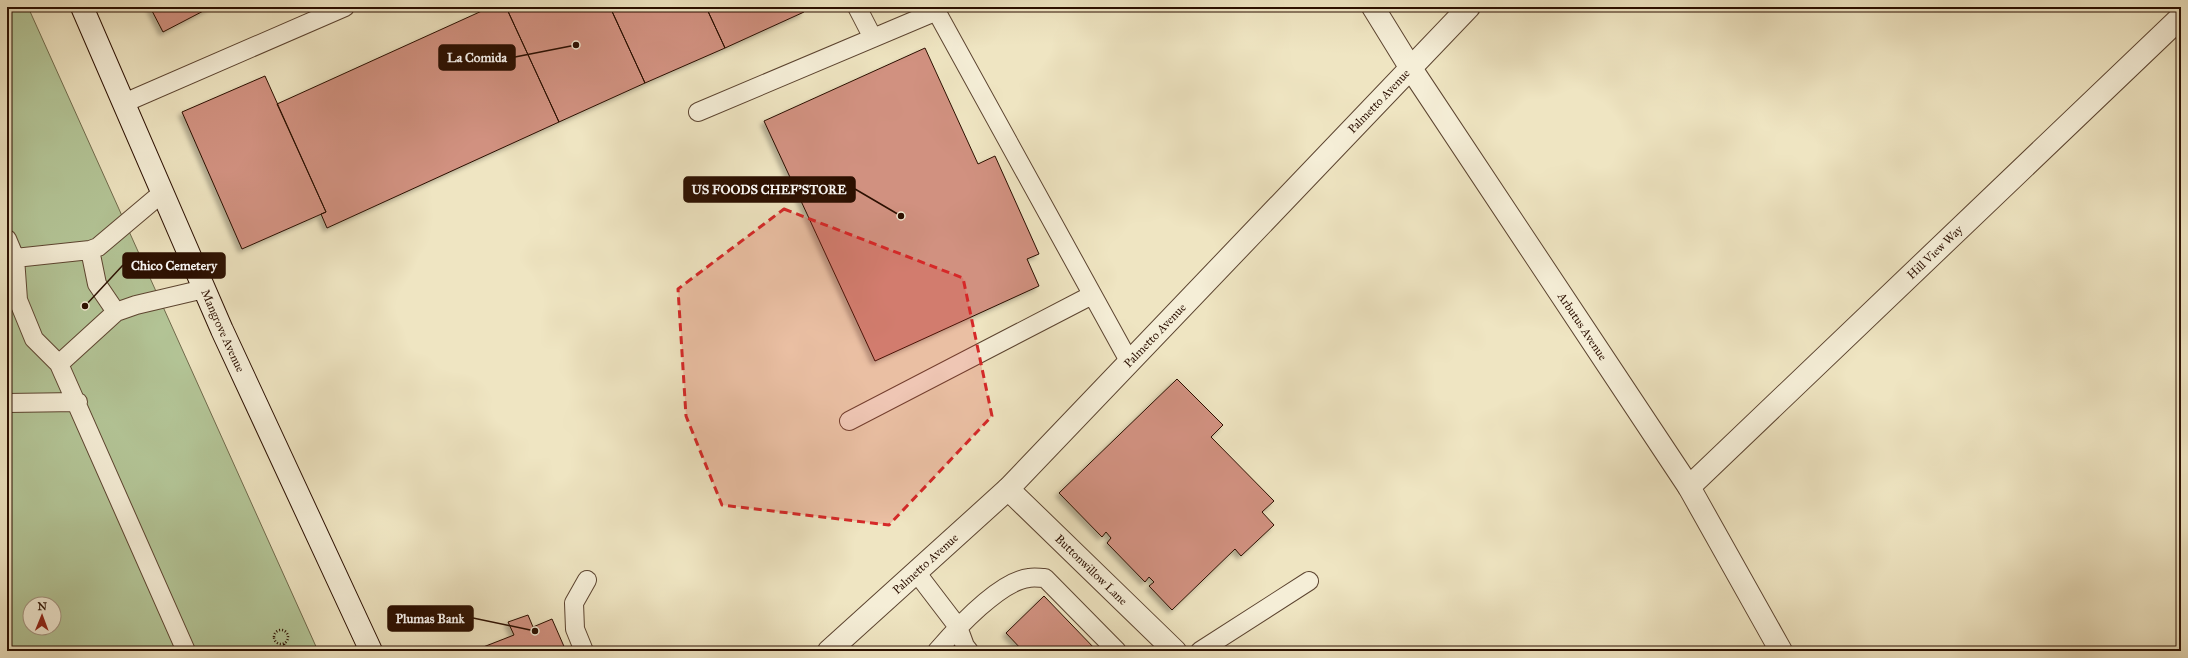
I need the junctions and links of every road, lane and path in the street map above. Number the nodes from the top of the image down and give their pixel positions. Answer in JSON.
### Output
{"nodes":[{"id":1,"x":82,"y":7,"type":"edge"},
{"id":2,"x":345,"y":7,"type":"edge"},
{"id":3,"x":858,"y":7,"type":"edge"},
{"id":4,"x":1373,"y":7,"type":"edge"},
{"id":5,"x":1469,"y":7,"type":"edge"},
{"id":6,"x":935,"y":9,"type":"edge"},
{"id":7,"x":2181,"y":18,"type":"edge"},
{"id":8,"x":872,"y":38,"type":"junction"},
{"id":9,"x":1410,"y":67,"type":"junction"},
{"id":10,"x":124,"y":103,"type":"junction"},
{"id":11,"x":698,"y":112,"type":"dead end"},
{"id":12,"x":162,"y":193,"type":"junction"},
{"id":13,"x":7,"y":239,"type":"edge"},
{"id":14,"x":90,"y":250,"type":"junction"},
{"id":15,"x":15,"y":258,"type":"junction"},
{"id":16,"x":204,"y":289,"type":"junction"},
{"id":17,"x":1092,"y":295,"type":"junction"},
{"id":18,"x":116,"y":312,"type":"junction"},
{"id":19,"x":1129,"y":361,"type":"junction"},
{"id":20,"x":59,"y":364,"type":"junction"},
{"id":21,"x":78,"y":402,"type":"junction"},
{"id":22,"x":7,"y":403,"type":"edge"},
{"id":23,"x":849,"y":421,"type":"dead end"},
{"id":24,"x":1689,"y":487,"type":"junction"},
{"id":25,"x":1008,"y":489,"type":"junction"},
{"id":26,"x":916,"y":572,"type":"junction"},
{"id":27,"x":587,"y":580,"type":"dead end"},
{"id":28,"x":1309,"y":581,"type":"dead end"},
{"id":29,"x":958,"y":627,"type":"junction"},
{"id":30,"x":284,"y":644,"type":"junction"},
{"id":31,"x":186,"y":651,"type":"edge"},
{"id":32,"x":287,"y":651,"type":"edge"},
{"id":33,"x":371,"y":651,"type":"edge"},
{"id":34,"x":584,"y":651,"type":"edge"},
{"id":35,"x":829,"y":651,"type":"edge"},
{"id":36,"x":937,"y":651,"type":"edge"},
{"id":37,"x":969,"y":651,"type":"edge"},
{"id":38,"x":1117,"y":651,"type":"edge"},
{"id":39,"x":1175,"y":651,"type":"edge"},
{"id":40,"x":1200,"y":651,"type":"edge"},
{"id":41,"x":1781,"y":651,"type":"edge"}],
"edges":[{"from":1,"to":10,"type":"street","name":"Mangrove Avenue"},
{"from":2,"to":10,"type":"lane"},
{"from":3,"to":8,"type":"lane"},
{"from":4,"to":9,"type":"street","name":"Arbutus Avenue"},
{"from":5,"to":9,"type":"street","name":"Palmetto Avenue"},
{"from":6,"to":8,"type":"lane"},
{"from":6,"to":17,"type":"lane"},
{"from":7,"to":24,"type":"street","name":"Hill View Way"},
{"from":8,"to":11,"type":"lane"},
{"from":9,"to":19,"type":"street","name":"Palmetto Avenue"},
{"from":9,"to":24,"type":"street","name":"Arbutus Avenue"},
{"from":10,"to":12,"type":"street","name":"Mangrove Avenue"},
{"from":12,"to":14,"type":"lane"},
{"from":12,"to":16,"type":"street","name":"Mangrove Avenue"},
{"from":13,"to":15,"type":"lane"},
{"from":14,"to":15,"type":"lane"},
{"from":14,"to":18,"type":"lane"},
{"from":15,"to":20,"type":"lane"},
{"from":16,"to":18,"type":"lane"},
{"from":16,"to":33,"type":"street","name":"Mangrove Avenue"},
{"from":17,"to":19,"type":"lane"},
{"from":17,"to":23,"type":"lane"},
{"from":18,"to":20,"type":"lane"},
{"from":19,"to":25,"type":"street","name":"Palmetto Avenue"},
{"from":20,"to":21,"type":"lane"},
{"from":21,"to":22,"type":"lane"},
{"from":21,"to":31,"type":"lane"},
{"from":24,"to":41,"type":"street","name":"Arbutus Avenue"},
{"from":25,"to":26,"type":"street","name":"Palmetto Avenue"},
{"from":25,"to":39,"type":"street","name":"Buttonwillow Lane"},
{"from":26,"to":29,"type":"lane"},
{"from":26,"to":35,"type":"street","name":"Palmetto Avenue"},
{"from":27,"to":34,"type":"lane"},
{"from":28,"to":40,"type":"lane"},
{"from":29,"to":36,"type":"lane"},
{"from":29,"to":37,"type":"lane"},
{"from":29,"to":38,"type":"lane"},
{"from":30,"to":30,"type":"path"},
{"from":30,"to":32,"type":"path"}]}
